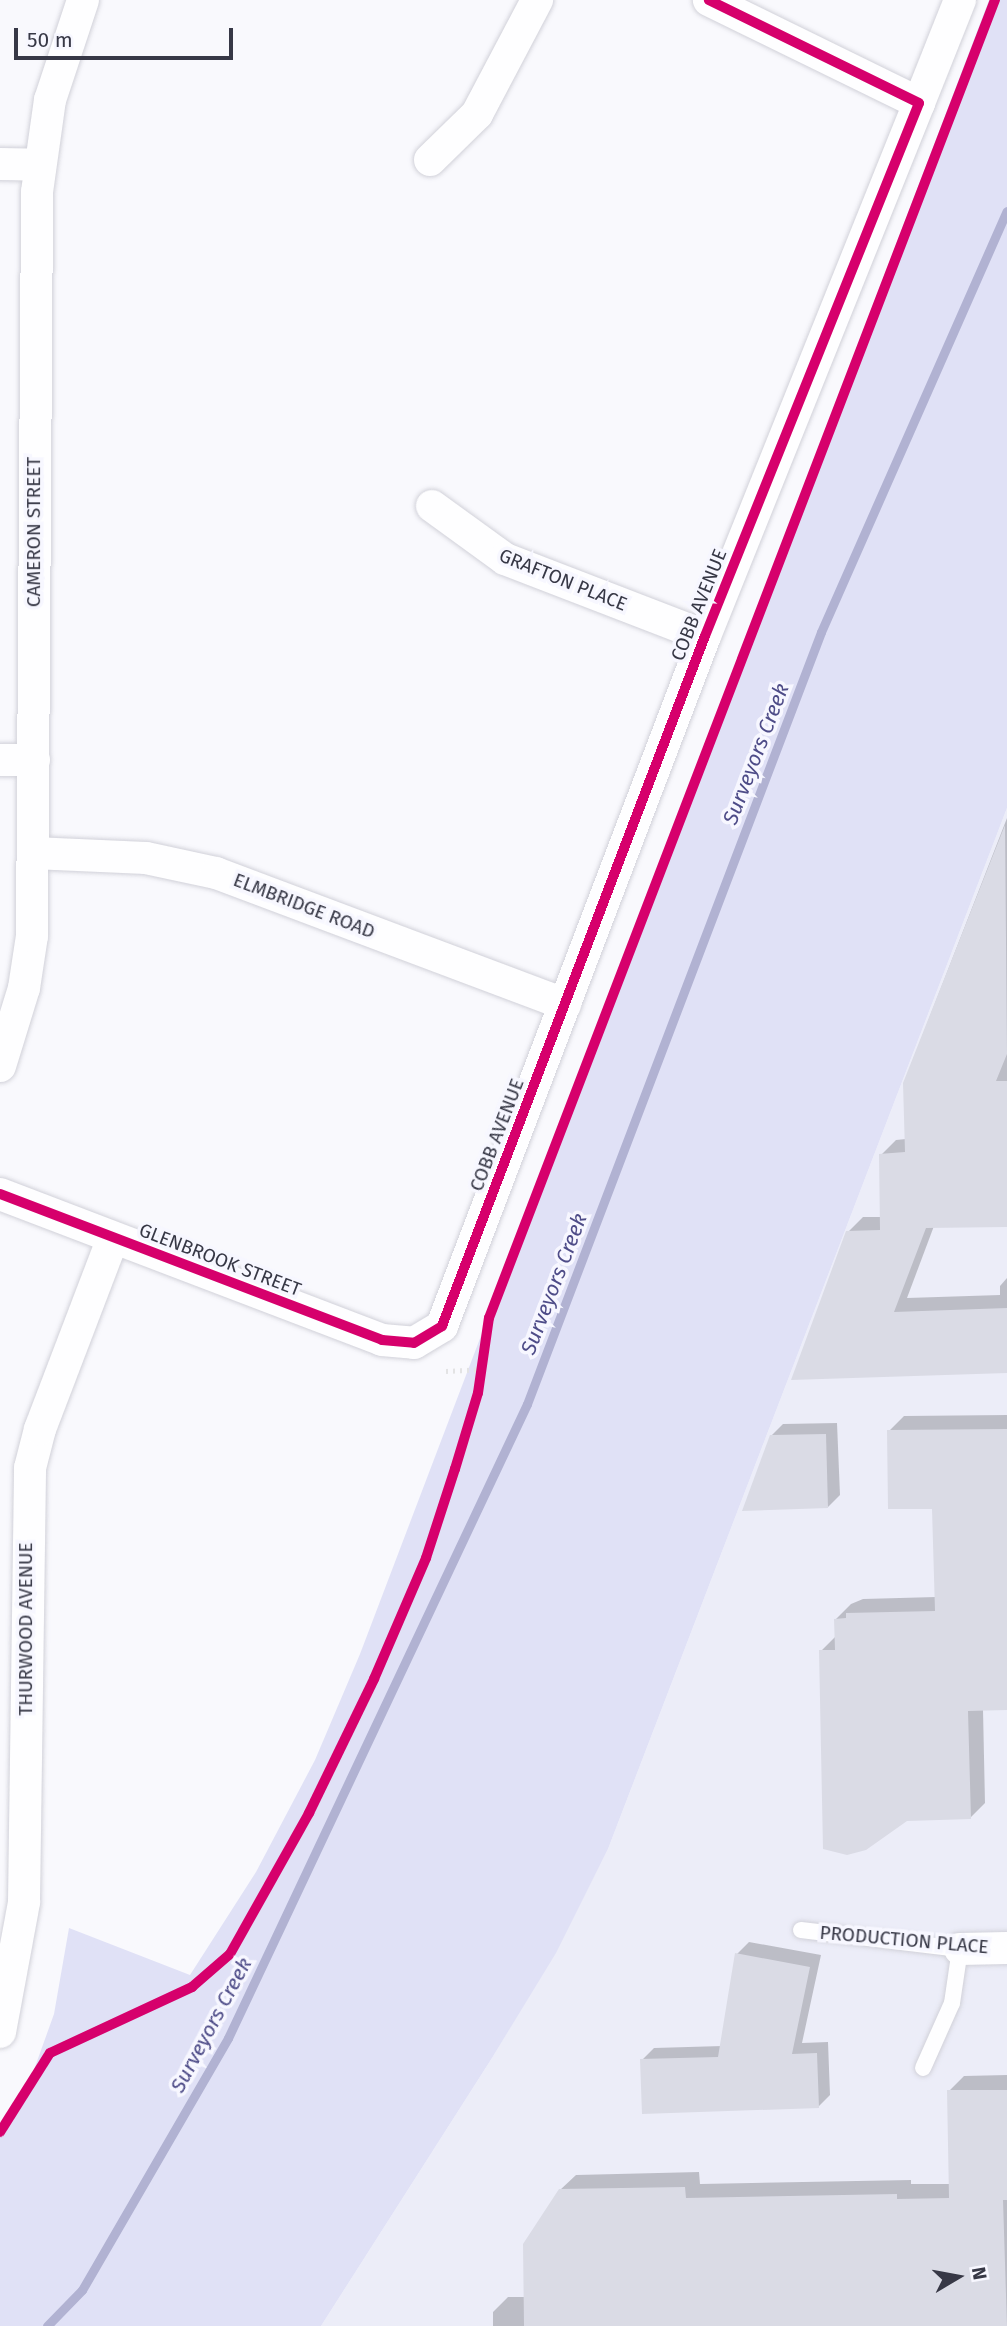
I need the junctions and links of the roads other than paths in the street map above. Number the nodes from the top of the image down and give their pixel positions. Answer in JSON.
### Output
{"nodes":[{"id":1,"x":83,"y":0,"type":"edge"},
{"id":2,"x":537,"y":0,"type":"edge"},
{"id":3,"x":709,"y":0,"type":"edge"},
{"id":4,"x":960,"y":0,"type":"edge"},
{"id":5,"x":919,"y":103,"type":"junction"},
{"id":6,"x":430,"y":160,"type":"dead end"},
{"id":7,"x":0,"y":164,"type":"edge"},
{"id":8,"x":39,"y":166,"type":"junction"},
{"id":9,"x":432,"y":506,"type":"dead end"},
{"id":10,"x":705,"y":636,"type":"junction"},
{"id":11,"x":0,"y":760,"type":"edge"},
{"id":12,"x":34,"y":760,"type":"junction"},
{"id":13,"x":33,"y":853,"type":"junction"},
{"id":14,"x":565,"y":1004,"type":"junction"},
{"id":15,"x":0,"y":1066,"type":"edge"},
{"id":16,"x":0,"y":1194,"type":"edge"},
{"id":17,"x":113,"y":1238,"type":"junction"},
{"id":18,"x":429,"y":1337,"type":"joint"},
{"id":19,"x":801,"y":1930,"type":"dead end"},
{"id":20,"x":1007,"y":1948,"type":"edge"},
{"id":21,"x":960,"y":1949,"type":"junction"},
{"id":22,"x":0,"y":2032,"type":"edge"},
{"id":23,"x":923,"y":2068,"type":"dead end"}],
"edges":[{"from":1,"to":8,"type":"street","name":"CAMERON STREET"},
{"from":2,"to":6,"type":"street"},
{"from":3,"to":5,"type":"street"},
{"from":4,"to":5,"type":"street","name":"COBB AVENUE"},
{"from":5,"to":10,"type":"street","name":"COBB AVENUE"},
{"from":7,"to":8,"type":"street"},
{"from":8,"to":12,"type":"street","name":"CAMERON STREET"},
{"from":9,"to":10,"type":"street","name":"GRAFTON PLACE"},
{"from":10,"to":14,"type":"street","name":"COBB AVENUE"},
{"from":11,"to":12,"type":"street"},
{"from":12,"to":13,"type":"street","name":"CAMERON STREET"},
{"from":13,"to":14,"type":"street","name":"ELMBRIDGE ROAD"},
{"from":13,"to":15,"type":"street","name":"CAMERON STREET"},
{"from":14,"to":18,"type":"street","name":"COBB AVENUE"},
{"from":16,"to":17,"type":"street","name":"GLENBROOK STREET"},
{"from":17,"to":18,"type":"street","name":"GLENBROOK STREET"},
{"from":17,"to":22,"type":"street","name":"THURWOOD AVENUE"},
{"from":19,"to":21,"type":"lane","name":"PRODUCTION PLACE"},
{"from":20,"to":21,"type":"street","name":"PRODUCTION PLACE"},
{"from":21,"to":23,"type":"lane"}]}
